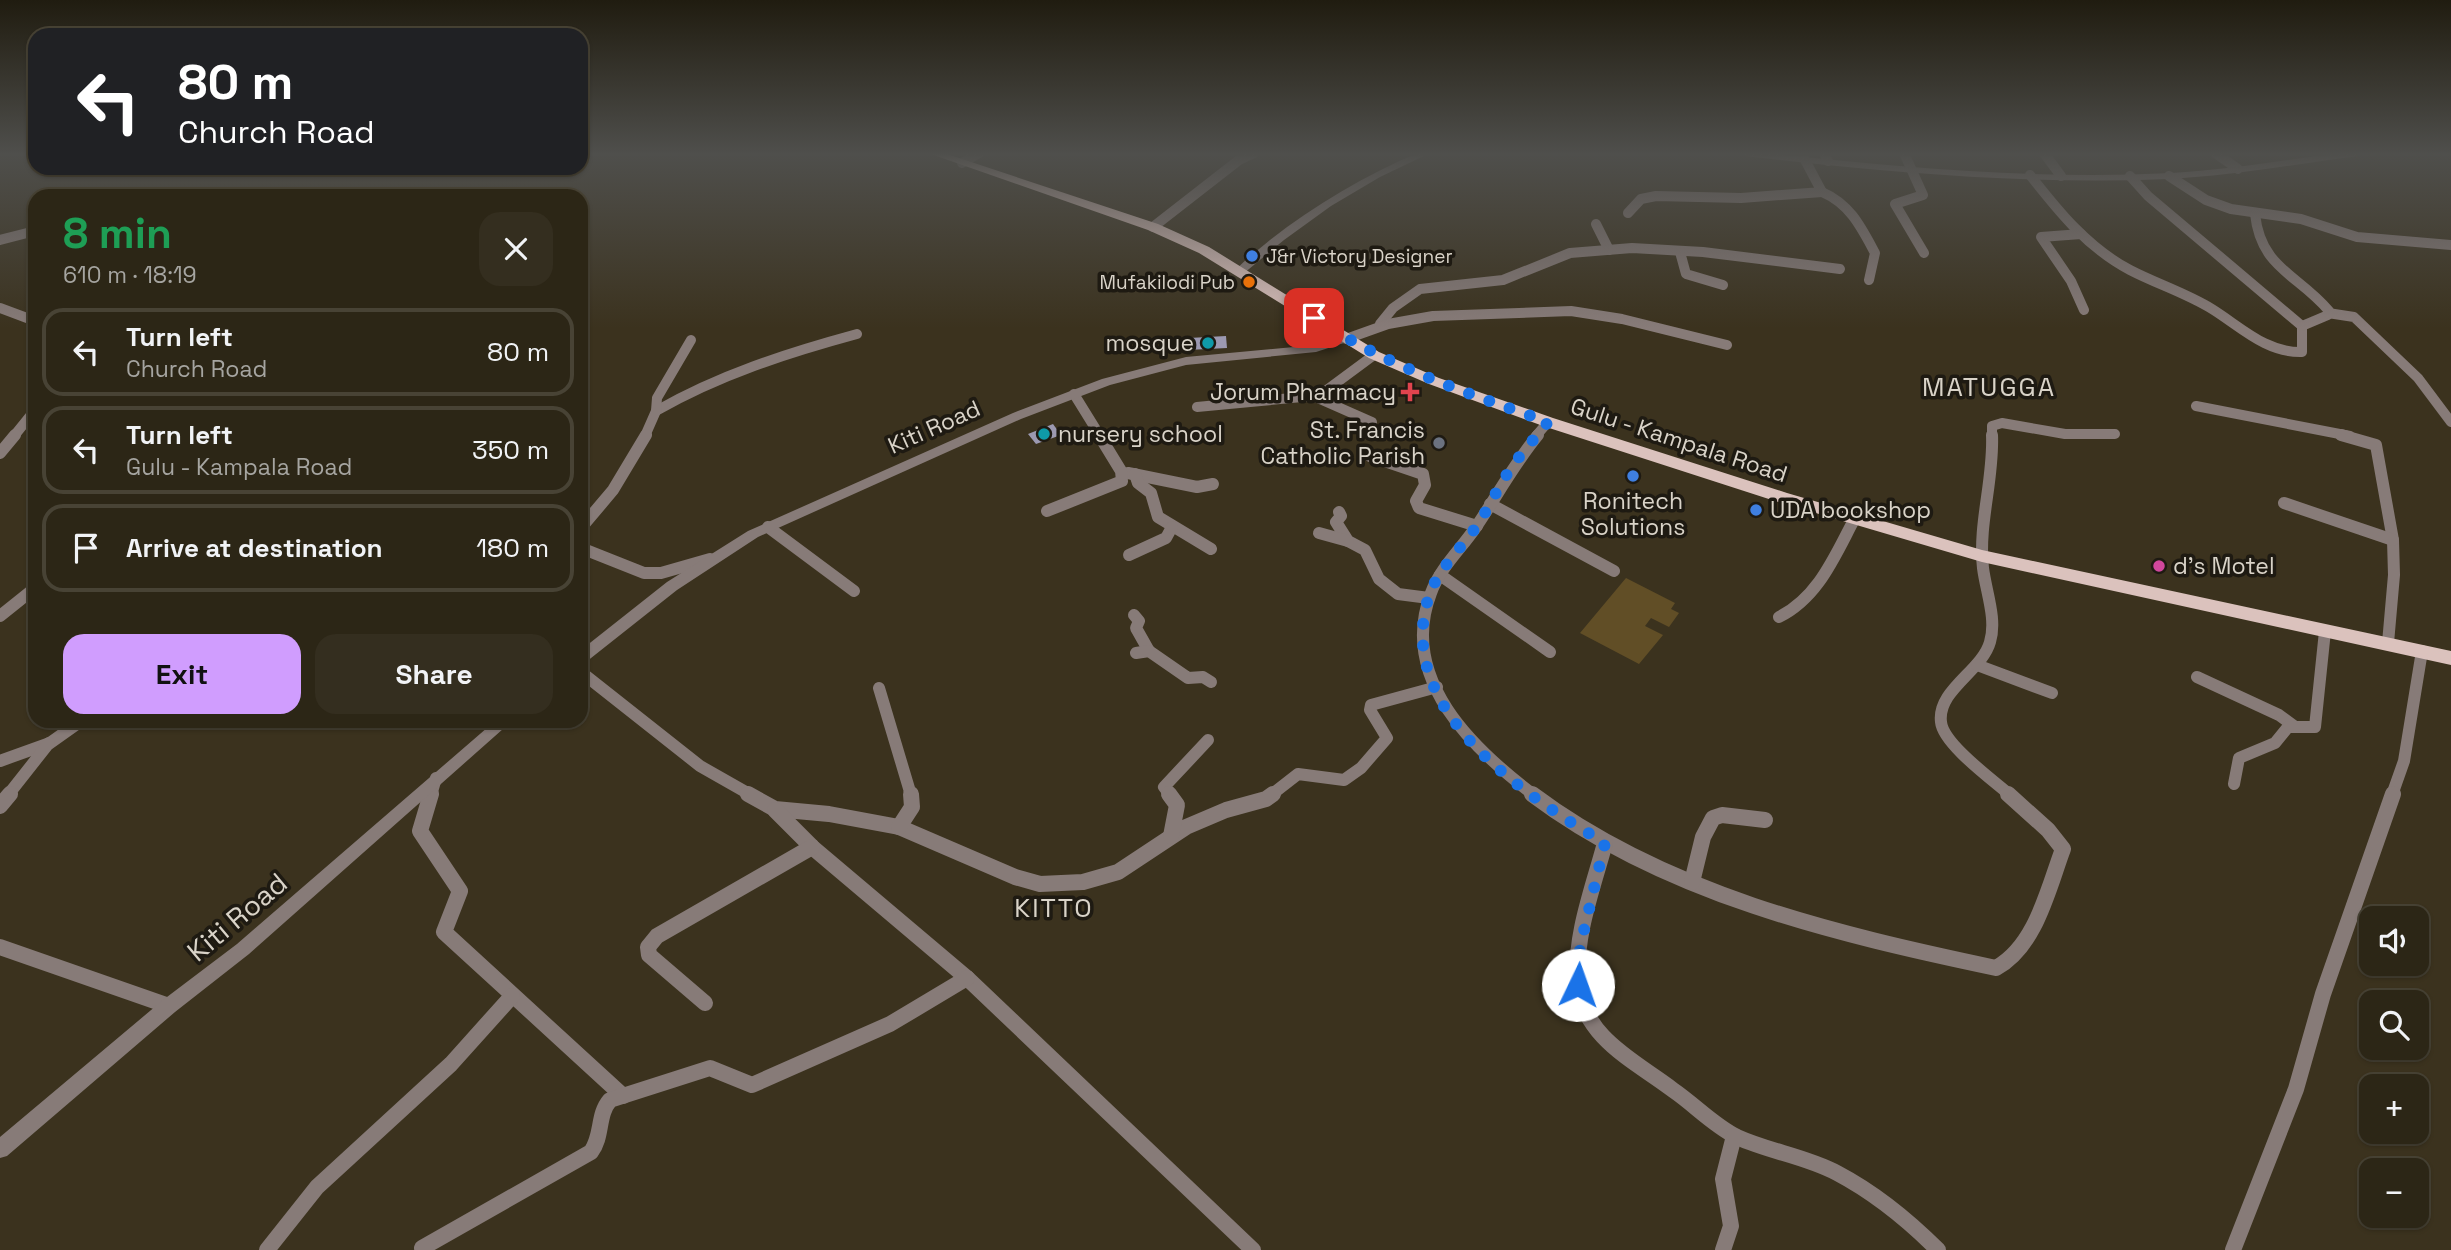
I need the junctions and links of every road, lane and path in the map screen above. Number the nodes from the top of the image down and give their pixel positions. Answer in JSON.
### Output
{"nodes":[{"id":1,"x":1106,"y":211,"type":"edge"},
{"id":2,"x":1173,"y":211,"type":"edge"},
{"id":3,"x":1321,"y":211,"type":"edge"},
{"id":4,"x":1849,"y":211,"type":"edge"},
{"id":5,"x":1899,"y":211,"type":"edge"},
{"id":6,"x":2058,"y":211,"type":"edge"},
{"id":7,"x":2166,"y":211,"type":"edge"},
{"id":8,"x":2246,"y":211,"type":"edge"},
{"id":9,"x":2255,"y":214,"type":"junction"},
{"id":10,"x":1596,"y":224,"type":"dead end"},
{"id":11,"x":1153,"y":227,"type":"junction"},
{"id":12,"x":28,"y":233,"type":"edge"},
{"id":13,"x":2081,"y":234,"type":"junction"},
{"id":14,"x":0,"y":240,"type":"edge"},
{"id":15,"x":2451,"y":245,"type":"edge"},
{"id":16,"x":1609,"y":250,"type":"junction"},
{"id":17,"x":1680,"y":252,"type":"junction"},
{"id":18,"x":1924,"y":254,"type":"dead end"},
{"id":19,"x":1840,"y":269,"type":"dead end"},
{"id":20,"x":1240,"y":272,"type":"junction"},
{"id":21,"x":1869,"y":280,"type":"dead end"},
{"id":22,"x":1723,"y":285,"type":"dead end"},
{"id":23,"x":0,"y":308,"type":"edge"},
{"id":24,"x":2084,"y":310,"type":"dead end"},
{"id":25,"x":2328,"y":313,"type":"junction"},
{"id":26,"x":28,"y":318,"type":"edge"},
{"id":27,"x":1380,"y":324,"type":"junction"},
{"id":28,"x":2302,"y":326,"type":"junction"},
{"id":29,"x":857,"y":334,"type":"dead end"},
{"id":30,"x":1346,"y":339,"type":"junction"},
{"id":31,"x":691,"y":340,"type":"dead end"},
{"id":32,"x":1727,"y":345,"type":"dead end"},
{"id":33,"x":1374,"y":355,"type":"junction"},
{"id":34,"x":1074,"y":394,"type":"junction"},
{"id":35,"x":1313,"y":396,"type":"junction"},
{"id":36,"x":2196,"y":406,"type":"dead end"},
{"id":37,"x":1197,"y":407,"type":"dead end"},
{"id":38,"x":656,"y":411,"type":"junction"},
{"id":39,"x":28,"y":419,"type":"edge"},
{"id":40,"x":1372,"y":422,"type":"dead end"},
{"id":41,"x":1548,"y":422,"type":"junction"},
{"id":42,"x":2451,"y":422,"type":"edge"},
{"id":43,"x":2115,"y":434,"type":"dead end"},
{"id":44,"x":0,"y":453,"type":"edge"},
{"id":45,"x":1370,"y":456,"type":"dead end"},
{"id":46,"x":1121,"y":471,"type":"junction"},
{"id":47,"x":1135,"y":474,"type":"junction"},
{"id":48,"x":1213,"y":484,"type":"dead end"},
{"id":49,"x":2284,"y":503,"type":"dead end"},
{"id":50,"x":1490,"y":504,"type":"junction"},
{"id":51,"x":1047,"y":511,"type":"dead end"},
{"id":52,"x":1339,"y":512,"type":"dead end"},
{"id":53,"x":1855,"y":518,"type":"junction"},
{"id":54,"x":588,"y":520,"type":"edge"},
{"id":55,"x":1477,"y":526,"type":"junction"},
{"id":56,"x":768,"y":527,"type":"junction"},
{"id":57,"x":1172,"y":527,"type":"junction"},
{"id":58,"x":1320,"y":533,"type":"dead end"},
{"id":59,"x":2393,"y":540,"type":"junction"},
{"id":60,"x":1348,"y":541,"type":"junction"},
{"id":61,"x":1211,"y":549,"type":"dead end"},
{"id":62,"x":588,"y":551,"type":"edge"},
{"id":63,"x":1129,"y":555,"type":"dead end"},
{"id":64,"x":1982,"y":556,"type":"junction"},
{"id":65,"x":710,"y":559,"type":"junction"},
{"id":66,"x":1614,"y":571,"type":"dead end"},
{"id":67,"x":1440,"y":575,"type":"junction"},
{"id":68,"x":854,"y":591,"type":"dead end"},
{"id":69,"x":28,"y":594,"type":"edge"},
{"id":70,"x":1429,"y":598,"type":"junction"},
{"id":71,"x":1134,"y":615,"type":"dead end"},
{"id":72,"x":0,"y":616,"type":"edge"},
{"id":73,"x":1779,"y":617,"type":"dead end"},
{"id":74,"x":2325,"y":631,"type":"junction"},
{"id":75,"x":2388,"y":643,"type":"junction"},
{"id":76,"x":2422,"y":651,"type":"junction"},
{"id":77,"x":1550,"y":652,"type":"dead end"},
{"id":78,"x":588,"y":653,"type":"edge"},
{"id":79,"x":2451,"y":657,"type":"edge"},
{"id":80,"x":1977,"y":665,"type":"junction"},
{"id":81,"x":2197,"y":677,"type":"dead end"},
{"id":82,"x":588,"y":678,"type":"edge"},
{"id":83,"x":1211,"y":682,"type":"dead end"},
{"id":84,"x":1437,"y":687,"type":"junction"},
{"id":85,"x":879,"y":688,"type":"dead end"},
{"id":86,"x":2052,"y":693,"type":"dead end"},
{"id":87,"x":2294,"y":726,"type":"junction"},
{"id":88,"x":71,"y":728,"type":"edge"},
{"id":89,"x":497,"y":728,"type":"edge"},
{"id":90,"x":1208,"y":740,"type":"dead end"},
{"id":91,"x":50,"y":743,"type":"junction"},
{"id":92,"x":0,"y":761,"type":"edge"},
{"id":93,"x":436,"y":778,"type":"junction"},
{"id":94,"x":2234,"y":785,"type":"dead end"},
{"id":95,"x":0,"y":806,"type":"edge"},
{"id":96,"x":775,"y":809,"type":"junction"},
{"id":97,"x":1765,"y":820,"type":"dead end"},
{"id":98,"x":899,"y":827,"type":"junction"},
{"id":99,"x":1171,"y":836,"type":"junction"},
{"id":100,"x":1605,"y":843,"type":"junction"},
{"id":101,"x":812,"y":847,"type":"junction"},
{"id":102,"x":1692,"y":882,"type":"junction"},
{"id":103,"x":0,"y":947,"type":"edge"},
{"id":104,"x":967,"y":978,"type":"junction"},
{"id":105,"x":512,"y":996,"type":"junction"},
{"id":106,"x":705,"y":1003,"type":"dead end"},
{"id":107,"x":169,"y":1006,"type":"junction"},
{"id":108,"x":623,"y":1096,"type":"junction"},
{"id":109,"x":1734,"y":1136,"type":"junction"},
{"id":110,"x":0,"y":1149,"type":"edge"},
{"id":111,"x":422,"y":1248,"type":"dead end"},
{"id":112,"x":267,"y":1250,"type":"edge"},
{"id":113,"x":1253,"y":1250,"type":"edge"},
{"id":114,"x":1723,"y":1250,"type":"edge"},
{"id":115,"x":1938,"y":1250,"type":"edge"},
{"id":116,"x":2234,"y":1250,"type":"edge"}],
"edges":[{"from":1,"to":11,"type":"main road","name":"Gulu - Kampala Road"},
{"from":2,"to":11,"type":"street"},
{"from":3,"to":20,"type":"street"},
{"from":4,"to":21,"type":"street"},
{"from":5,"to":18,"type":"street"},
{"from":6,"to":13,"type":"street"},
{"from":7,"to":28,"type":"street"},
{"from":8,"to":9,"type":"street"},
{"from":9,"to":15,"type":"street"},
{"from":9,"to":25,"type":"street"},
{"from":10,"to":16,"type":"street"},
{"from":11,"to":20,"type":"main road","name":"Gulu - Kampala Road"},
{"from":12,"to":14,"type":"street"},
{"from":13,"to":24,"type":"street"},
{"from":13,"to":28,"type":"street"},
{"from":16,"to":17,"type":"street"},
{"from":16,"to":27,"type":"street"},
{"from":17,"to":19,"type":"street"},
{"from":17,"to":22,"type":"street"},
{"from":20,"to":30,"type":"main road","name":"Gulu - Kampala Road"},
{"from":23,"to":26,"type":"street"},
{"from":25,"to":28,"type":"street"},
{"from":25,"to":42,"type":"street"},
{"from":27,"to":30,"type":"street"},
{"from":27,"to":32,"type":"street"},
{"from":29,"to":38,"type":"street"},
{"from":30,"to":33,"type":"main road","name":"Gulu - Kampala Road"},
{"from":30,"to":34,"type":"street","name":"Kiti Road"},
{"from":31,"to":38,"type":"street"},
{"from":33,"to":35,"type":"street"},
{"from":33,"to":41,"type":"main road","name":"Gulu - Kampala Road"},
{"from":34,"to":46,"type":"street"},
{"from":34,"to":56,"type":"street","name":"Kiti Road"},
{"from":35,"to":37,"type":"street"},
{"from":35,"to":40,"type":"street"},
{"from":36,"to":59,"type":"street"},
{"from":38,"to":54,"type":"street"},
{"from":39,"to":44,"type":"street"},
{"from":41,"to":50,"type":"street"},
{"from":41,"to":53,"type":"main road","name":"Gulu - Kampala Road"},
{"from":43,"to":64,"type":"street"},
{"from":45,"to":55,"type":"street"},
{"from":46,"to":47,"type":"street"},
{"from":46,"to":51,"type":"street"},
{"from":47,"to":48,"type":"street"},
{"from":47,"to":57,"type":"street"},
{"from":49,"to":59,"type":"street"},
{"from":50,"to":55,"type":"street"},
{"from":50,"to":66,"type":"street"},
{"from":52,"to":60,"type":"street"},
{"from":53,"to":64,"type":"main road","name":"Gulu - Kampala Road"},
{"from":53,"to":73,"type":"street"},
{"from":55,"to":67,"type":"street"},
{"from":56,"to":65,"type":"street","name":"Kiti Road"},
{"from":56,"to":68,"type":"street"},
{"from":57,"to":61,"type":"street"},
{"from":57,"to":63,"type":"street"},
{"from":58,"to":60,"type":"street"},
{"from":59,"to":75,"type":"street"},
{"from":60,"to":70,"type":"street"},
{"from":62,"to":65,"type":"street"},
{"from":64,"to":74,"type":"main road","name":"Gulu - Kampala Road"},
{"from":64,"to":80,"type":"street"},
{"from":65,"to":78,"type":"street","name":"Kiti Road"},
{"from":67,"to":70,"type":"street"},
{"from":67,"to":77,"type":"street"},
{"from":69,"to":72,"type":"street"},
{"from":70,"to":84,"type":"street"},
{"from":71,"to":83,"type":"street"},
{"from":74,"to":75,"type":"main road","name":"Gulu - Kampala Road"},
{"from":74,"to":87,"type":"street"},
{"from":75,"to":76,"type":"main road","name":"Gulu - Kampala Road"},
{"from":76,"to":79,"type":"main road","name":"Gulu - Kampala Road"},
{"from":76,"to":116,"type":"street"},
{"from":80,"to":86,"type":"street"},
{"from":80,"to":102,"type":"street"},
{"from":81,"to":87,"type":"street"},
{"from":82,"to":96,"type":"street"},
{"from":84,"to":99,"type":"street"},
{"from":84,"to":100,"type":"street"},
{"from":85,"to":98,"type":"street"},
{"from":87,"to":94,"type":"street"},
{"from":88,"to":91,"type":"street"},
{"from":89,"to":93,"type":"street","name":"Kiti Road"},
{"from":90,"to":99,"type":"street"},
{"from":91,"to":92,"type":"street"},
{"from":91,"to":95,"type":"street"},
{"from":93,"to":105,"type":"street"},
{"from":93,"to":107,"type":"street","name":"Kiti Road"},
{"from":96,"to":98,"type":"street"},
{"from":96,"to":101,"type":"street"},
{"from":97,"to":102,"type":"street"},
{"from":98,"to":99,"type":"street"},
{"from":100,"to":102,"type":"street"},
{"from":100,"to":109,"type":"street"},
{"from":101,"to":104,"type":"street"},
{"from":101,"to":106,"type":"street"},
{"from":103,"to":107,"type":"street"},
{"from":104,"to":108,"type":"street"},
{"from":104,"to":113,"type":"street"},
{"from":105,"to":108,"type":"street"},
{"from":105,"to":112,"type":"street"},
{"from":107,"to":110,"type":"street","name":"Kiti Road"},
{"from":108,"to":111,"type":"street"},
{"from":109,"to":114,"type":"street"},
{"from":109,"to":115,"type":"street"}]}
